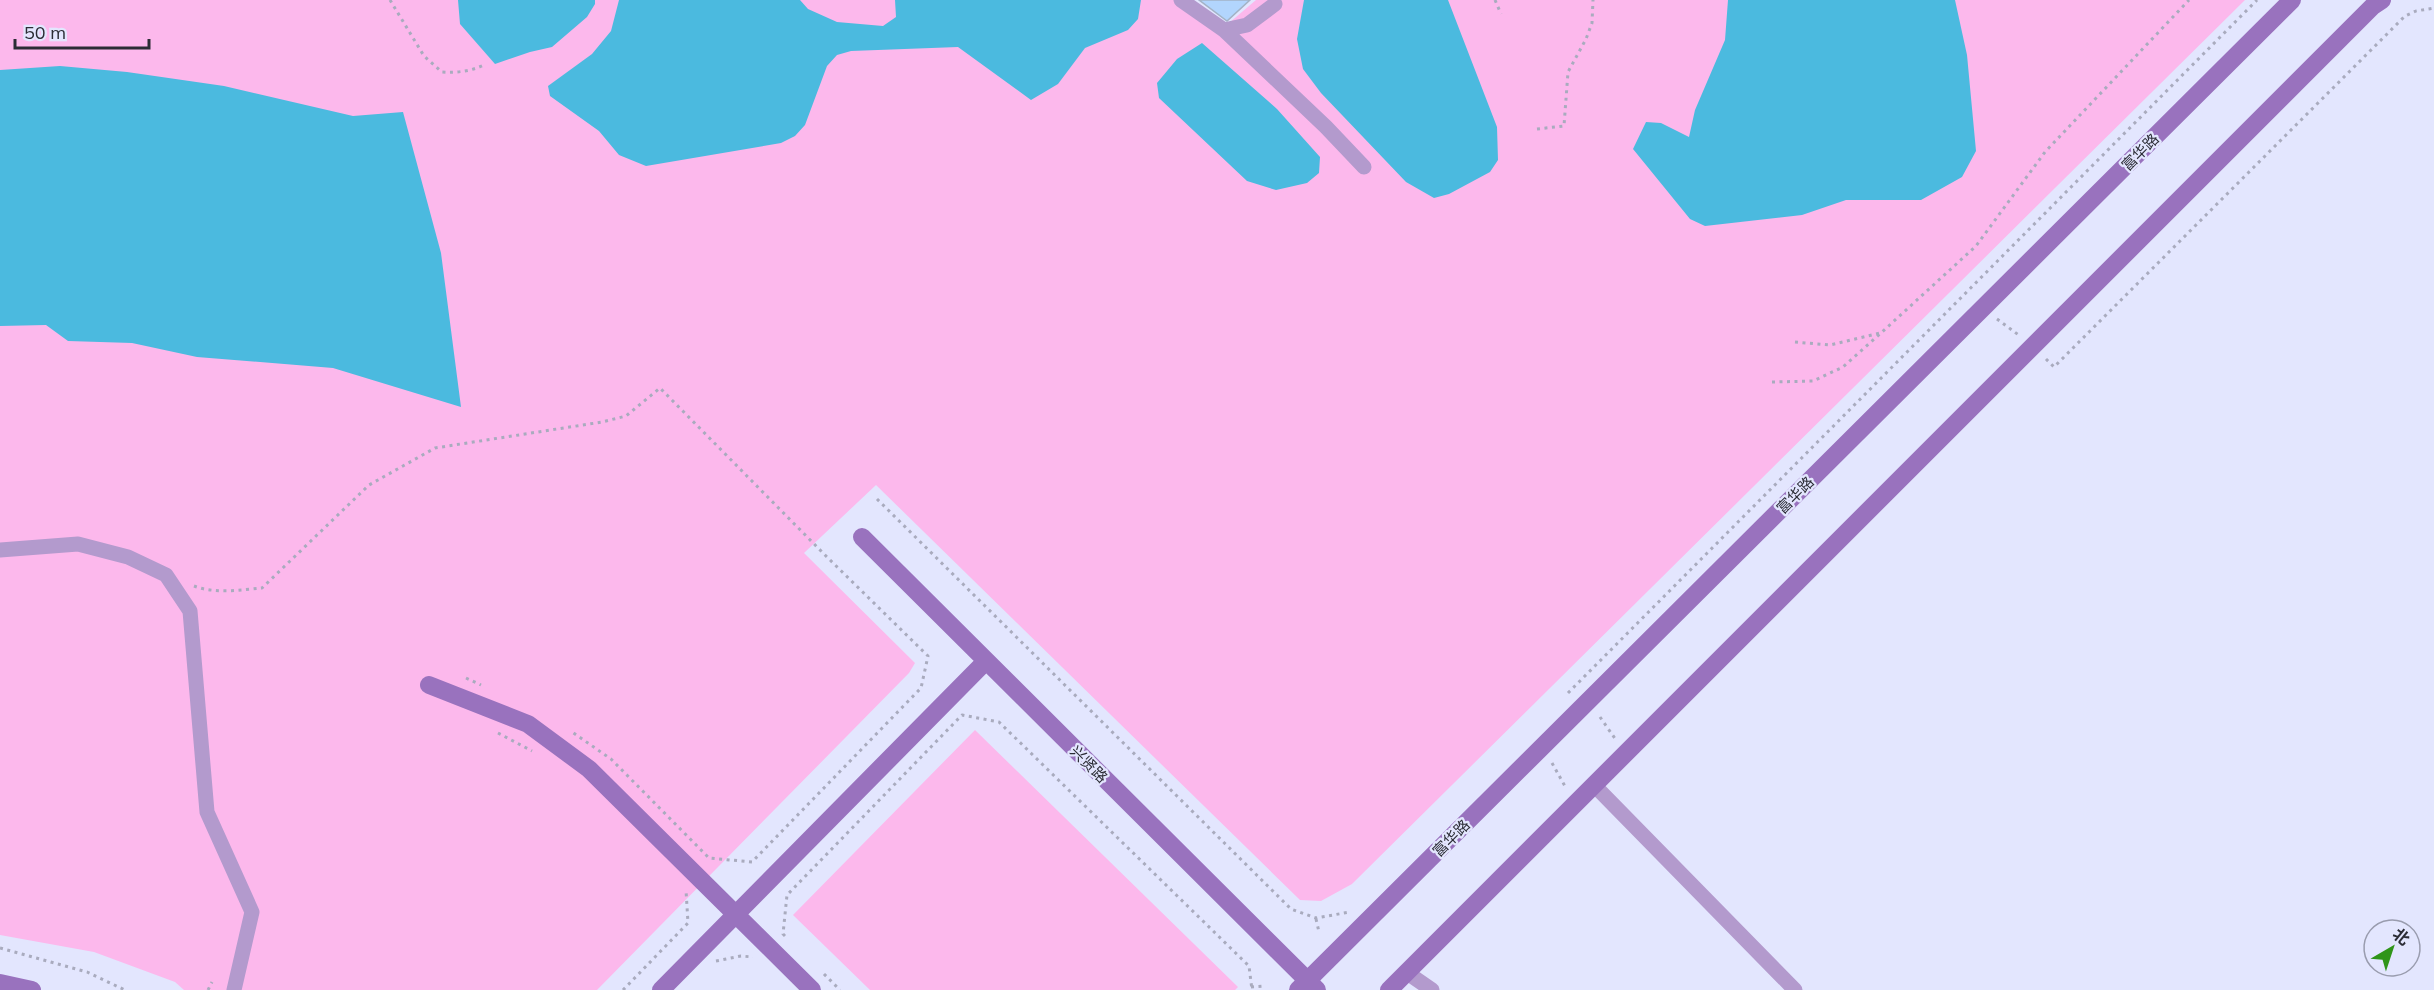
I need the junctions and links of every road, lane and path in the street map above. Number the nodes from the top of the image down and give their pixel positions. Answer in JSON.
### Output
{"nodes":[{"id":1,"x":390,"y":0,"type":"edge"},
{"id":2,"x":1181,"y":0,"type":"edge"},
{"id":3,"x":1495,"y":0,"type":"edge"},
{"id":4,"x":1593,"y":0,"type":"edge"},
{"id":5,"x":2189,"y":0,"type":"edge"},
{"id":6,"x":2257,"y":0,"type":"edge"},
{"id":7,"x":2292,"y":0,"type":"edge"},
{"id":8,"x":2382,"y":0,"type":"edge"},
{"id":9,"x":2434,"y":1,"type":"edge"},
{"id":10,"x":1275,"y":4,"type":"dead end"},
{"id":11,"x":2434,"y":8,"type":"edge"},
{"id":12,"x":1501,"y":14,"type":"dead end"},
{"id":13,"x":1224,"y":30,"type":"junction"},
{"id":14,"x":486,"y":63,"type":"dead end"},
{"id":15,"x":1537,"y":129,"type":"dead end"},
{"id":16,"x":1364,"y":168,"type":"dead end"},
{"id":17,"x":1995,"y":318,"type":"dead end"},
{"id":18,"x":1882,"y":332,"type":"junction"},
{"id":19,"x":2022,"y":337,"type":"dead end"},
{"id":20,"x":1796,"y":342,"type":"dead end"},
{"id":21,"x":2042,"y":356,"type":"dead end"},
{"id":22,"x":1772,"y":382,"type":"dead end"},
{"id":23,"x":878,"y":499,"type":"dead end"},
{"id":24,"x":862,"y":537,"type":"dead end"},
{"id":25,"x":0,"y":550,"type":"edge"},
{"id":26,"x":166,"y":575,"type":"junction"},
{"id":27,"x":986,"y":661,"type":"junction"},
{"id":28,"x":466,"y":678,"type":"dead end"},
{"id":29,"x":429,"y":685,"type":"dead end"},
{"id":30,"x":486,"y":687,"type":"dead end"},
{"id":31,"x":1567,"y":695,"type":"dead end"},
{"id":32,"x":1600,"y":717,"type":"dead end"},
{"id":33,"x":565,"y":728,"type":"dead end"},
{"id":34,"x":492,"y":730,"type":"dead end"},
{"id":35,"x":1619,"y":745,"type":"dead end"},
{"id":36,"x":534,"y":752,"type":"dead end"},
{"id":37,"x":1552,"y":763,"type":"dead end"},
{"id":38,"x":1594,"y":785,"type":"junction"},
{"id":39,"x":1570,"y":794,"type":"dead end"},
{"id":40,"x":686,"y":884,"type":"dead end"},
{"id":41,"x":1351,"y":912,"type":"dead end"},
{"id":42,"x":736,"y":914,"type":"junction"},
{"id":43,"x":1316,"y":918,"type":"junction"},
{"id":44,"x":1319,"y":932,"type":"dead end"},
{"id":45,"x":791,"y":942,"type":"dead end"},
{"id":46,"x":0,"y":948,"type":"edge"},
{"id":47,"x":761,"y":965,"type":"dead end"},
{"id":48,"x":710,"y":967,"type":"dead end"},
{"id":49,"x":1406,"y":972,"type":"junction"},
{"id":50,"x":824,"y":974,"type":"dead end"},
{"id":51,"x":212,"y":982,"type":"dead end"},
{"id":52,"x":0,"y":983,"type":"edge"},
{"id":53,"x":1264,"y":986,"type":"dead end"},
{"id":54,"x":1308,"y":987,"type":"edge"},
{"id":55,"x":1252,"y":988,"type":"edge"},
{"id":56,"x":32,"y":990,"type":"edge"},
{"id":57,"x":125,"y":990,"type":"edge"},
{"id":58,"x":208,"y":990,"type":"edge"},
{"id":59,"x":234,"y":990,"type":"edge"},
{"id":60,"x":623,"y":990,"type":"edge"},
{"id":61,"x":661,"y":990,"type":"edge"},
{"id":62,"x":812,"y":990,"type":"edge"},
{"id":63,"x":840,"y":990,"type":"edge"},
{"id":64,"x":1389,"y":990,"type":"edge"},
{"id":65,"x":1432,"y":990,"type":"edge"},
{"id":66,"x":1795,"y":990,"type":"edge"}],
"edges":[{"from":1,"to":14,"type":"path"},
{"from":2,"to":13,"type":"street"},
{"from":3,"to":12,"type":"path"},
{"from":4,"to":15,"type":"path"},
{"from":5,"to":18,"type":"path"},
{"from":6,"to":31,"type":"path"},
{"from":7,"to":54,"type":"street","name":"富华路"},
{"from":8,"to":38,"type":"street"},
{"from":9,"to":11,"type":"path"},
{"from":10,"to":13,"type":"street"},
{"from":11,"to":21,"type":"path"},
{"from":13,"to":16,"type":"street"},
{"from":17,"to":19,"type":"path"},
{"from":18,"to":20,"type":"path"},
{"from":18,"to":22,"type":"path"},
{"from":23,"to":43,"type":"path"},
{"from":24,"to":27,"type":"street","name":"兴贤路"},
{"from":25,"to":26,"type":"street"},
{"from":26,"to":33,"type":"path"},
{"from":26,"to":59,"type":"street"},
{"from":27,"to":42,"type":"street"},
{"from":27,"to":54,"type":"street","name":"兴贤路"},
{"from":28,"to":30,"type":"path"},
{"from":29,"to":42,"type":"street"},
{"from":32,"to":35,"type":"path"},
{"from":34,"to":36,"type":"path"},
{"from":37,"to":39,"type":"path"},
{"from":38,"to":49,"type":"street"},
{"from":38,"to":66,"type":"street"},
{"from":40,"to":60,"type":"path"},
{"from":41,"to":43,"type":"path"},
{"from":42,"to":61,"type":"street"},
{"from":42,"to":62,"type":"street"},
{"from":43,"to":44,"type":"path"},
{"from":45,"to":55,"type":"path"},
{"from":46,"to":57,"type":"path"},
{"from":47,"to":48,"type":"path"},
{"from":49,"to":64,"type":"street"},
{"from":49,"to":65,"type":"street"},
{"from":50,"to":63,"type":"path"},
{"from":51,"to":58,"type":"path"},
{"from":52,"to":56,"type":"street"},
{"from":53,"to":55,"type":"path"}]}
